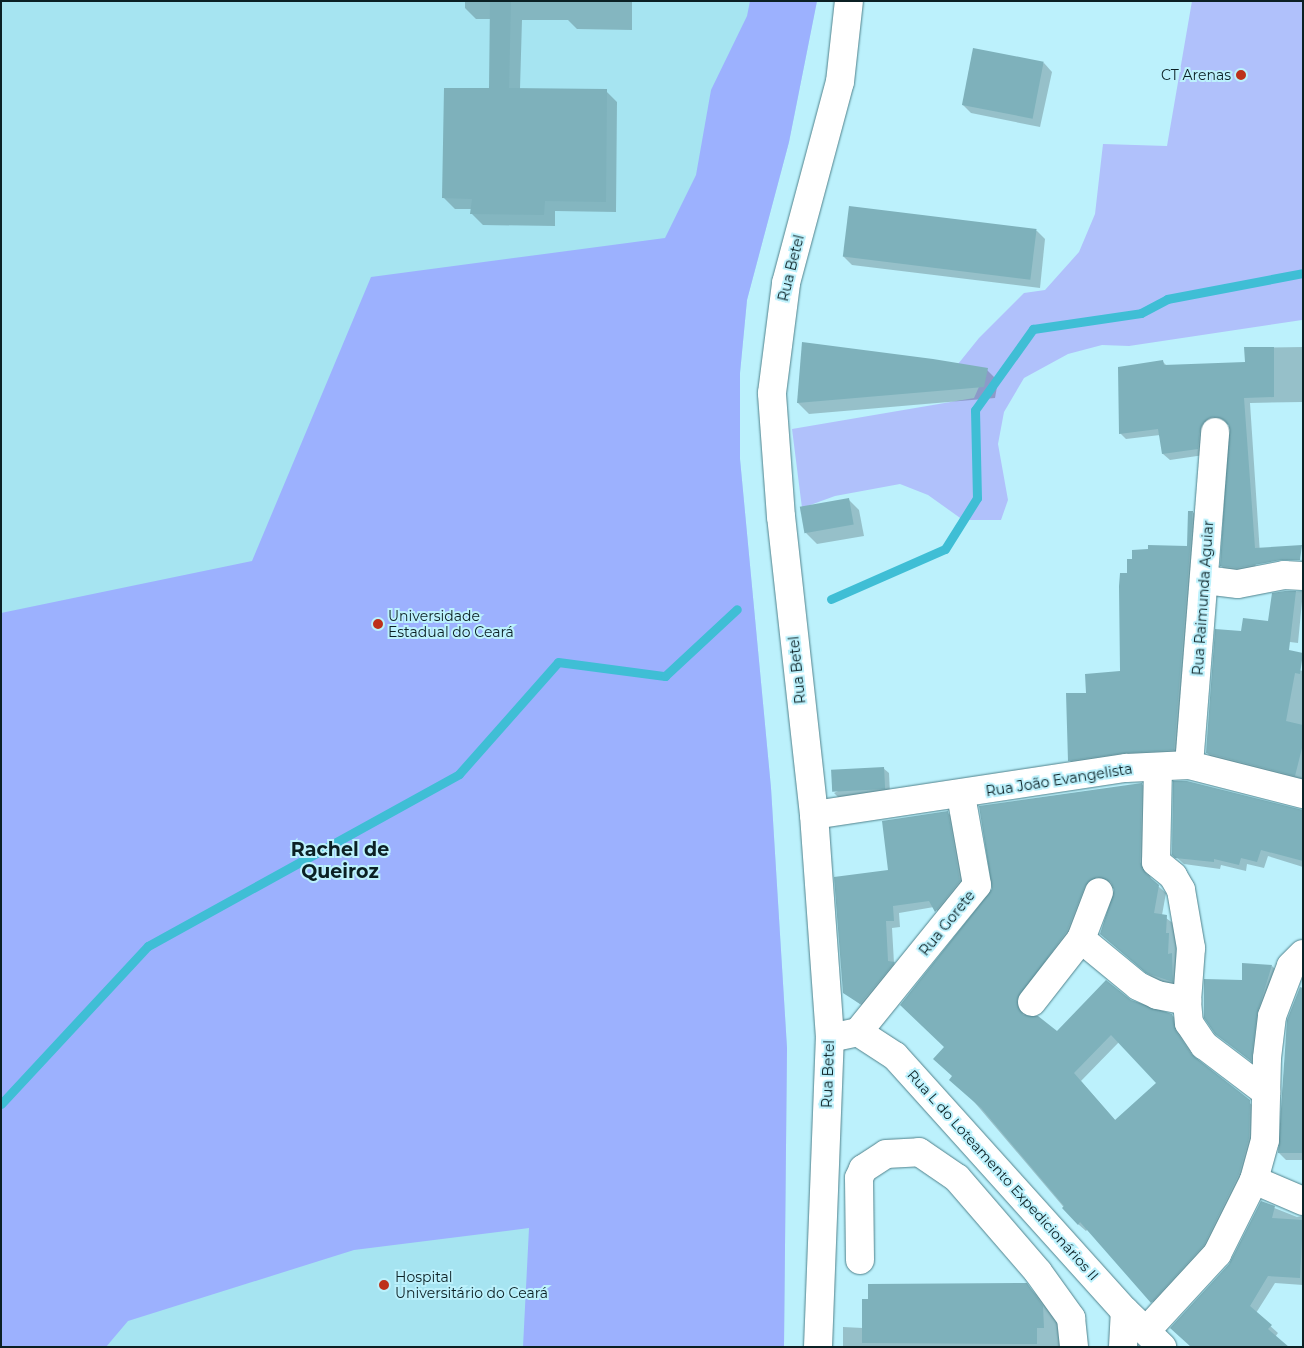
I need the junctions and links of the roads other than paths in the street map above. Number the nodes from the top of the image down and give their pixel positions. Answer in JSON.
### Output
{"nodes":[{"id":1,"x":849,"y":1,"type":"edge"},
{"id":2,"x":1215,"y":432,"type":"dead end"},
{"id":3,"x":1303,"y":576,"type":"edge"},
{"id":4,"x":1205,"y":580,"type":"junction"},
{"id":5,"x":1189,"y":765,"type":"junction"},
{"id":6,"x":1158,"y":767,"type":"junction"},
{"id":7,"x":1303,"y":794,"type":"edge"},
{"id":8,"x":961,"y":795,"type":"junction"},
{"id":9,"x":814,"y":815,"type":"junction"},
{"id":10,"x":1099,"y":892,"type":"dead end"},
{"id":11,"x":1081,"y":939,"type":"junction"},
{"id":12,"x":1303,"y":954,"type":"edge"},
{"id":13,"x":1187,"y":1001,"type":"junction"},
{"id":14,"x":1032,"y":1002,"type":"dead end"},
{"id":15,"x":858,"y":1032,"type":"junction"},
{"id":16,"x":830,"y":1038,"type":"junction"},
{"id":17,"x":1266,"y":1092,"type":"junction"},
{"id":18,"x":826,"y":1151,"type":"junction"},
{"id":19,"x":870,"y":1163,"type":"junction"},
{"id":20,"x":1254,"y":1180,"type":"junction"},
{"id":21,"x":1303,"y":1201,"type":"edge"},
{"id":22,"x":860,"y":1260,"type":"dead end"},
{"id":23,"x":1125,"y":1311,"type":"junction"},
{"id":24,"x":1154,"y":1339,"type":"edge"},
{"id":25,"x":818,"y":1347,"type":"edge"},
{"id":26,"x":1074,"y":1347,"type":"edge"},
{"id":27,"x":1123,"y":1347,"type":"edge"}],
"edges":[{"from":1,"to":9,"type":"street","name":"Rua Betel"},
{"from":2,"to":4,"type":"street","name":"Rua Raimunda Aguiar"},
{"from":3,"to":4,"type":"street"},
{"from":4,"to":5,"type":"street","name":"Rua Raimunda Aguiar"},
{"from":5,"to":6,"type":"street","name":"Rua João Evangelista"},
{"from":5,"to":7,"type":"street","name":"Rua João Evangelista"},
{"from":6,"to":8,"type":"street","name":"Rua João Evangelista"},
{"from":6,"to":13,"type":"street"},
{"from":8,"to":9,"type":"street","name":"Rua João Evangelista"},
{"from":8,"to":15,"type":"street","name":"Rua Gorete"},
{"from":9,"to":16,"type":"street","name":"Rua Betel"},
{"from":10,"to":11,"type":"street"},
{"from":11,"to":13,"type":"street"},
{"from":11,"to":14,"type":"street"},
{"from":12,"to":17,"type":"street"},
{"from":13,"to":17,"type":"street"},
{"from":15,"to":16,"type":"street"},
{"from":15,"to":23,"type":"street","name":"Rua L do Loteamento Expedicionários II"},
{"from":16,"to":18,"type":"street","name":"Rua Betel"},
{"from":17,"to":20,"type":"street"},
{"from":18,"to":19,"type":"street"},
{"from":18,"to":25,"type":"street","name":"Rua Betel"},
{"from":19,"to":22,"type":"street"},
{"from":19,"to":26,"type":"street"},
{"from":20,"to":21,"type":"street"},
{"from":20,"to":24,"type":"street"},
{"from":23,"to":24,"type":"street","name":"Rua L do Loteamento Expedicionários II"},
{"from":23,"to":27,"type":"street"}]}
